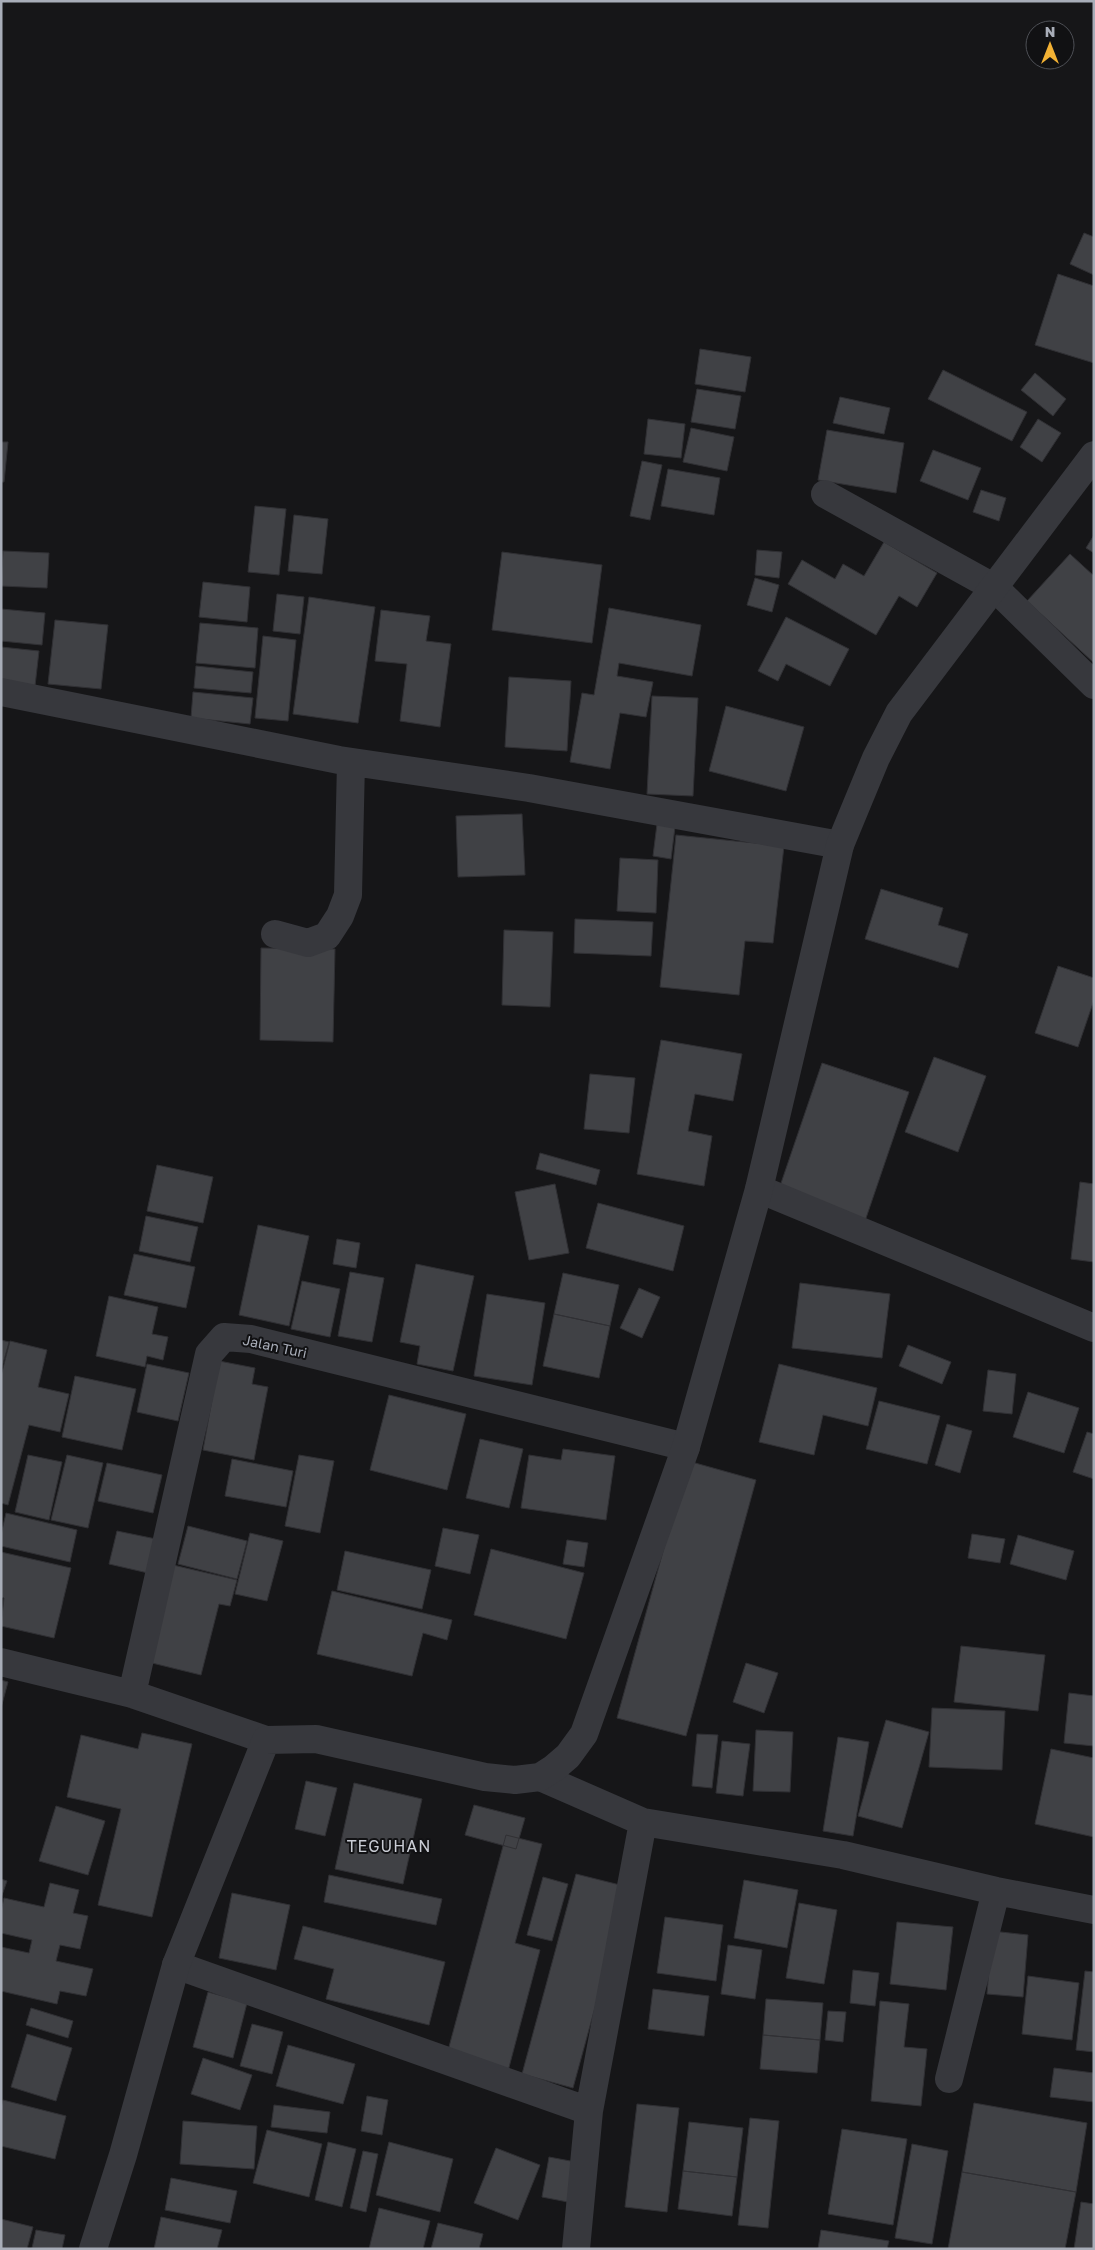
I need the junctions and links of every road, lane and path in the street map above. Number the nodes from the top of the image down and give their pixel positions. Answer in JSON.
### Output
{"nodes":[{"id":1,"x":1094,"y":454,"type":"edge"},
{"id":2,"x":825,"y":494,"type":"dead end"},
{"id":3,"x":995,"y":588,"type":"junction"},
{"id":4,"x":1094,"y":685,"type":"edge"},
{"id":5,"x":1,"y":692,"type":"edge"},
{"id":6,"x":351,"y":762,"type":"junction"},
{"id":7,"x":840,"y":845,"type":"junction"},
{"id":8,"x":275,"y":934,"type":"dead end"},
{"id":9,"x":760,"y":1189,"type":"junction"},
{"id":10,"x":1094,"y":1328,"type":"edge"},
{"id":11,"x":686,"y":1447,"type":"junction"},
{"id":12,"x":1,"y":1662,"type":"edge"},
{"id":13,"x":132,"y":1694,"type":"junction"},
{"id":14,"x":266,"y":1740,"type":"junction"},
{"id":15,"x":540,"y":1777,"type":"junction"},
{"id":16,"x":643,"y":1822,"type":"junction"},
{"id":17,"x":996,"y":1891,"type":"junction"},
{"id":18,"x":1094,"y":1910,"type":"edge"},
{"id":19,"x":176,"y":1965,"type":"junction"},
{"id":20,"x":949,"y":2079,"type":"dead end"},
{"id":21,"x":589,"y":2111,"type":"junction"},
{"id":22,"x":93,"y":2249,"type":"edge"},
{"id":23,"x":576,"y":2249,"type":"edge"}],
"edges":[{"from":1,"to":3,"type":"street"},
{"from":2,"to":3,"type":"street"},
{"from":3,"to":4,"type":"street"},
{"from":3,"to":7,"type":"street"},
{"from":5,"to":6,"type":"street"},
{"from":6,"to":7,"type":"street"},
{"from":6,"to":8,"type":"street"},
{"from":7,"to":9,"type":"street"},
{"from":9,"to":10,"type":"street"},
{"from":9,"to":11,"type":"street"},
{"from":11,"to":13,"type":"street","name":"Jalan Turi"},
{"from":11,"to":15,"type":"street"},
{"from":12,"to":13,"type":"street"},
{"from":13,"to":14,"type":"street"},
{"from":14,"to":15,"type":"street"},
{"from":14,"to":19,"type":"street"},
{"from":15,"to":16,"type":"street"},
{"from":16,"to":17,"type":"street"},
{"from":16,"to":21,"type":"street"},
{"from":17,"to":18,"type":"street"},
{"from":17,"to":20,"type":"street"},
{"from":19,"to":21,"type":"street"},
{"from":19,"to":22,"type":"street"},
{"from":21,"to":23,"type":"street"}]}
